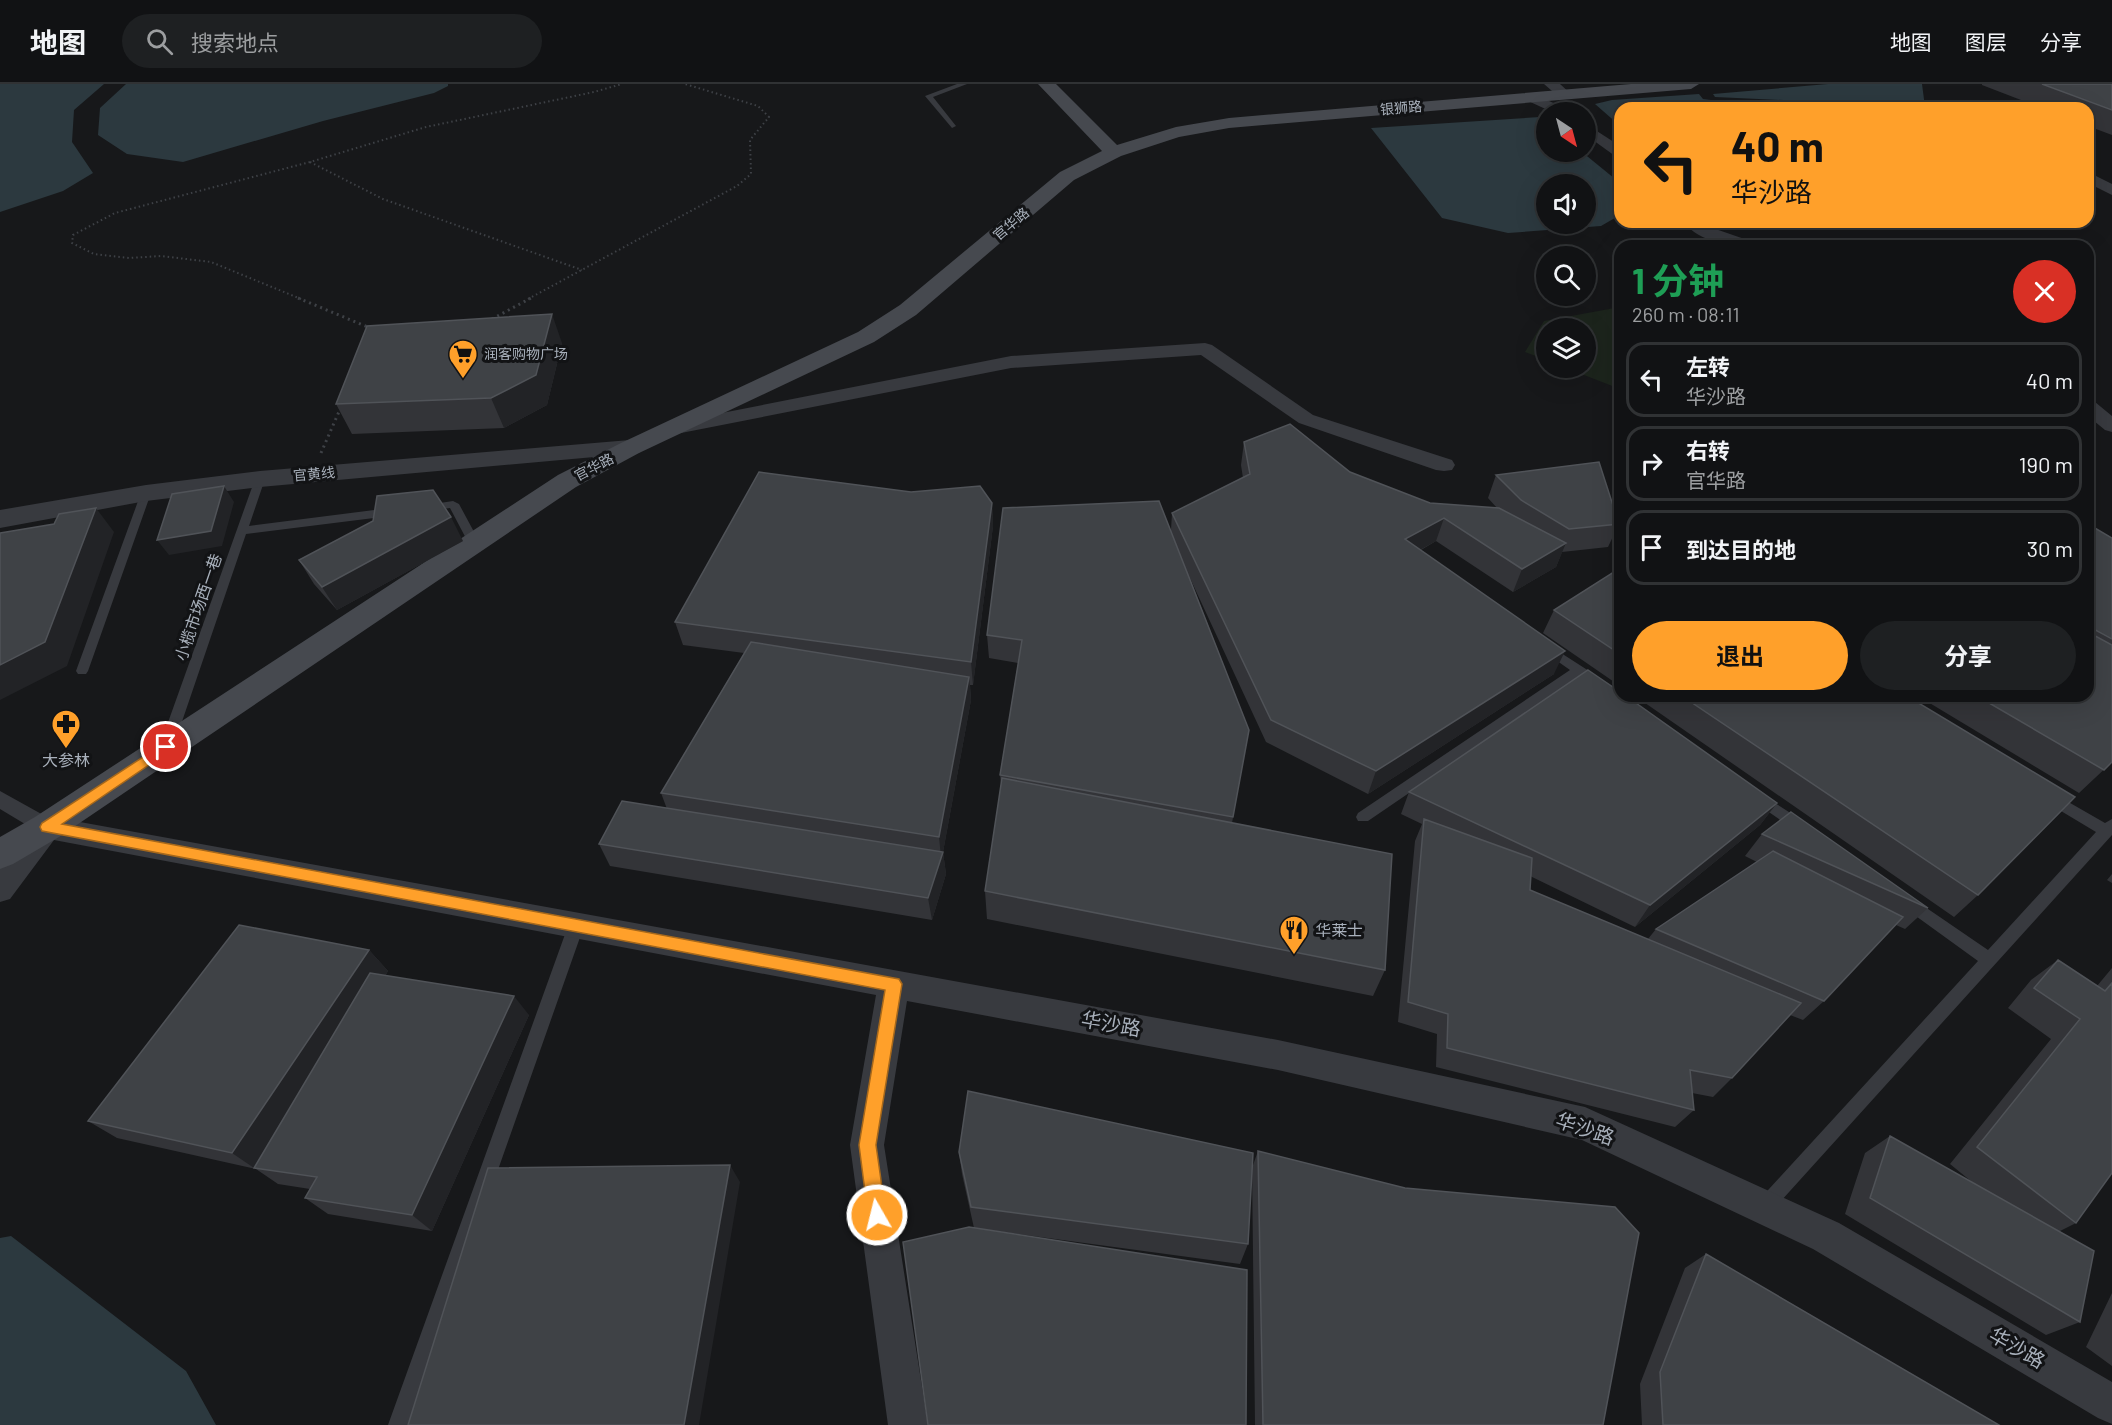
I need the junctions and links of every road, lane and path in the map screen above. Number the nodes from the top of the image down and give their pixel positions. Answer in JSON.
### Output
{"nodes":[{"id":1,"x":622,"y":84,"type":"edge"},
{"id":2,"x":685,"y":84,"type":"edge"},
{"id":3,"x":964,"y":84,"type":"edge"},
{"id":4,"x":1046,"y":84,"type":"edge"},
{"id":5,"x":1691,"y":84,"type":"edge"},
{"id":6,"x":1557,"y":89,"type":"edge"},
{"id":7,"x":1531,"y":97,"type":"junction"},
{"id":8,"x":1541,"y":102,"type":"edge"},
{"id":9,"x":952,"y":126,"type":"dead end"},
{"id":10,"x":1596,"y":131,"type":"edge"},
{"id":11,"x":1614,"y":132,"type":"edge"},
{"id":12,"x":1596,"y":135,"type":"edge"},
{"id":13,"x":1614,"y":149,"type":"edge"},
{"id":14,"x":1114,"y":152,"type":"junction"},
{"id":15,"x":310,"y":162,"type":"junction"},
{"id":16,"x":2094,"y":180,"type":"edge"},
{"id":17,"x":2112,"y":190,"type":"edge"},
{"id":18,"x":1697,"y":228,"type":"edge"},
{"id":19,"x":1730,"y":240,"type":"edge"},
{"id":20,"x":582,"y":270,"type":"junction"},
{"id":21,"x":491,"y":320,"type":"edge"},
{"id":22,"x":374,"y":330,"type":"edge"},
{"id":23,"x":342,"y":403,"type":"edge"},
{"id":24,"x":2094,"y":411,"type":"edge"},
{"id":25,"x":2112,"y":426,"type":"edge"},
{"id":26,"x":676,"y":428,"type":"junction"},
{"id":27,"x":630,"y":448,"type":"junction"},
{"id":28,"x":1444,"y":465,"type":"dead end"},
{"id":29,"x":312,"y":474,"type":"junction"},
{"id":30,"x":260,"y":479,"type":"junction"},
{"id":31,"x":146,"y":493,"type":"junction"},
{"id":32,"x":0,"y":519,"type":"edge"},
{"id":33,"x":242,"y":531,"type":"junction"},
{"id":34,"x":474,"y":543,"type":"junction"},
{"id":35,"x":1533,"y":637,"type":"edge"},
{"id":36,"x":1580,"y":670,"type":"junction"},
{"id":37,"x":82,"y":671,"type":"dead end"},
{"id":38,"x":1609,"y":691,"type":"edge"},
{"id":39,"x":166,"y":747,"type":"junction"},
{"id":40,"x":1745,"y":788,"type":"edge"},
{"id":41,"x":2035,"y":788,"type":"edge"},
{"id":42,"x":0,"y":799,"type":"edge"},
{"id":43,"x":1363,"y":817,"type":"dead end"},
{"id":44,"x":47,"y":827,"type":"junction"},
{"id":45,"x":2109,"y":828,"type":"edge"},
{"id":46,"x":1814,"y":836,"type":"edge"},
{"id":47,"x":0,"y":854,"type":"edge"},
{"id":48,"x":0,"y":890,"type":"edge"},
{"id":49,"x":1892,"y":891,"type":"edge"},
{"id":50,"x":576,"y":926,"type":"junction"},
{"id":51,"x":1989,"y":960,"type":"junction"},
{"id":52,"x":894,"y":984,"type":"junction"},
{"id":53,"x":1764,"y":1207,"type":"junction"},
{"id":54,"x":2112,"y":1404,"type":"edge"},
{"id":55,"x":398,"y":1425,"type":"edge"},
{"id":56,"x":908,"y":1425,"type":"edge"}],
"edges":[{"from":1,"to":15,"type":"path"},
{"from":2,"to":20,"type":"path"},
{"from":3,"to":9,"type":"lane"},
{"from":4,"to":14,"type":"main road"},
{"from":5,"to":6,"type":"main road","name":"银狮路"},
{"from":6,"to":7,"type":"main road","name":"银狮路"},
{"from":7,"to":8,"type":"street"},
{"from":7,"to":14,"type":"main road","name":"银狮路"},
{"from":10,"to":11,"type":"street"},
{"from":12,"to":13,"type":"street"},
{"from":14,"to":26,"type":"main road","name":"官华路"},
{"from":15,"to":20,"type":"path"},
{"from":15,"to":22,"type":"path"},
{"from":16,"to":17,"type":"street"},
{"from":18,"to":19,"type":"street"},
{"from":20,"to":21,"type":"path"},
{"from":23,"to":29,"type":"path"},
{"from":24,"to":25,"type":"street"},
{"from":26,"to":27,"type":"main road","name":"官华路"},
{"from":26,"to":28,"type":"street"},
{"from":27,"to":29,"type":"street","name":"官黄线"},
{"from":27,"to":34,"type":"main road","name":"官华路"},
{"from":29,"to":30,"type":"street","name":"官黄线"},
{"from":30,"to":31,"type":"street","name":"官黄线"},
{"from":30,"to":33,"type":"lane","name":"小榄市场西一巷"},
{"from":31,"to":32,"type":"street","name":"官黄线"},
{"from":31,"to":37,"type":"lane"},
{"from":33,"to":34,"type":"lane"},
{"from":33,"to":39,"type":"lane","name":"小榄市场西一巷"},
{"from":34,"to":39,"type":"main road","name":"官华路"},
{"from":35,"to":36,"type":"lane"},
{"from":36,"to":38,"type":"lane"},
{"from":36,"to":43,"type":"lane"},
{"from":39,"to":44,"type":"main road","name":"官华路"},
{"from":40,"to":46,"type":"lane"},
{"from":41,"to":45,"type":"lane"},
{"from":42,"to":44,"type":"street"},
{"from":44,"to":47,"type":"main road","name":"官华路"},
{"from":44,"to":48,"type":"street"},
{"from":44,"to":50,"type":"street","name":"华沙路"},
{"from":45,"to":51,"type":"lane"},
{"from":49,"to":51,"type":"lane"},
{"from":50,"to":52,"type":"street","name":"华沙路"},
{"from":50,"to":55,"type":"lane"},
{"from":51,"to":53,"type":"lane"},
{"from":52,"to":53,"type":"street","name":"华沙路"},
{"from":52,"to":56,"type":"street"},
{"from":53,"to":54,"type":"street","name":"华沙路"}]}
